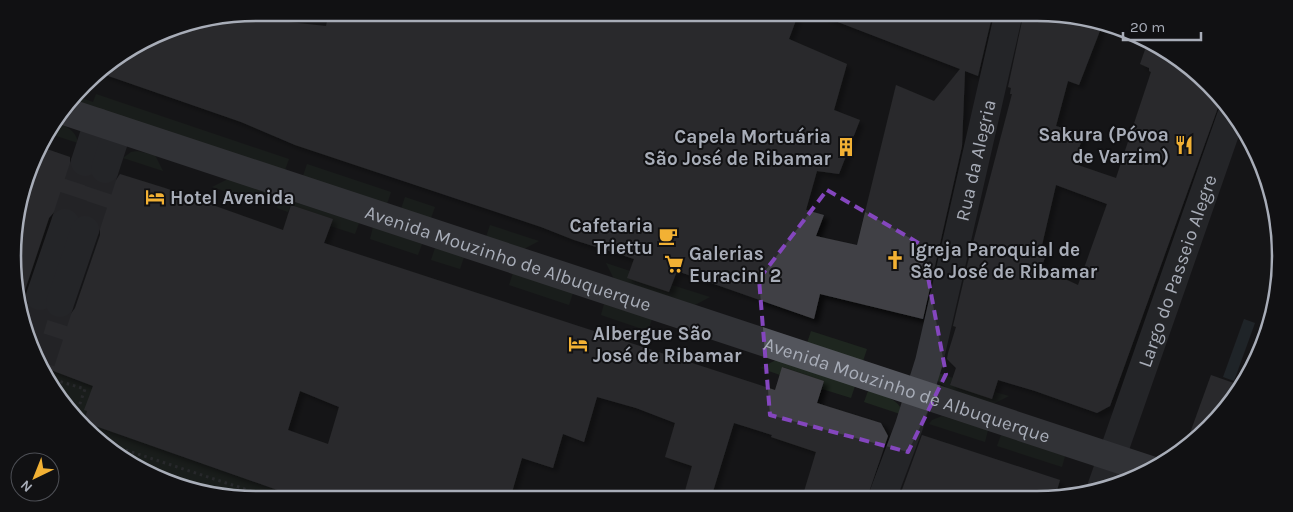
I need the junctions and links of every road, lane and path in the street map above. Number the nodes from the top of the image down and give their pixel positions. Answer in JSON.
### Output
{"nodes":[{"id":1,"x":1007,"y":21,"type":"edge"},
{"id":2,"x":70,"y":113,"type":"edge"},
{"id":3,"x":1228,"y":121,"type":"edge"},
{"id":4,"x":108,"y":126,"type":"junction"},
{"id":5,"x":95,"y":165,"type":"tunnel mouth"},
{"id":6,"x":75,"y":227,"type":"tunnel mouth"},
{"id":7,"x":50,"y":300,"type":"tunnel mouth"},
{"id":8,"x":58,"y":381,"type":"edge"},
{"id":9,"x":920,"y":394,"type":"junction"},
{"id":10,"x":78,"y":409,"type":"edge"},
{"id":11,"x":124,"y":450,"type":"edge"},
{"id":12,"x":1112,"y":457,"type":"junction"},
{"id":13,"x":1141,"y":467,"type":"edge"},
{"id":14,"x":1104,"y":481,"type":"edge"},
{"id":15,"x":246,"y":490,"type":"edge"},
{"id":16,"x":885,"y":491,"type":"edge"}],
"edges":[{"from":1,"to":9,"type":"street","name":"Rua da Alegria"},
{"from":2,"to":4,"type":"main road","name":"Avenida Mouzinho de Albuquerque"},
{"from":3,"to":12,"type":"street","name":"Largo do Passeio Alegre"},
{"from":4,"to":5,"type":"street"},
{"from":4,"to":9,"type":"main road","name":"Avenida Mouzinho de Albuquerque"},
{"from":6,"to":7,"type":"street"},
{"from":8,"to":10,"type":"path"},
{"from":9,"to":12,"type":"main road","name":"Avenida Mouzinho de Albuquerque"},
{"from":9,"to":16,"type":"street","name":"Rua da Alegria"},
{"from":11,"to":15,"type":"path"},
{"from":12,"to":13,"type":"main road","name":"Avenida Mouzinho de Albuquerque"},
{"from":12,"to":14,"type":"street","name":"Largo do Passeio Alegre"}]}
